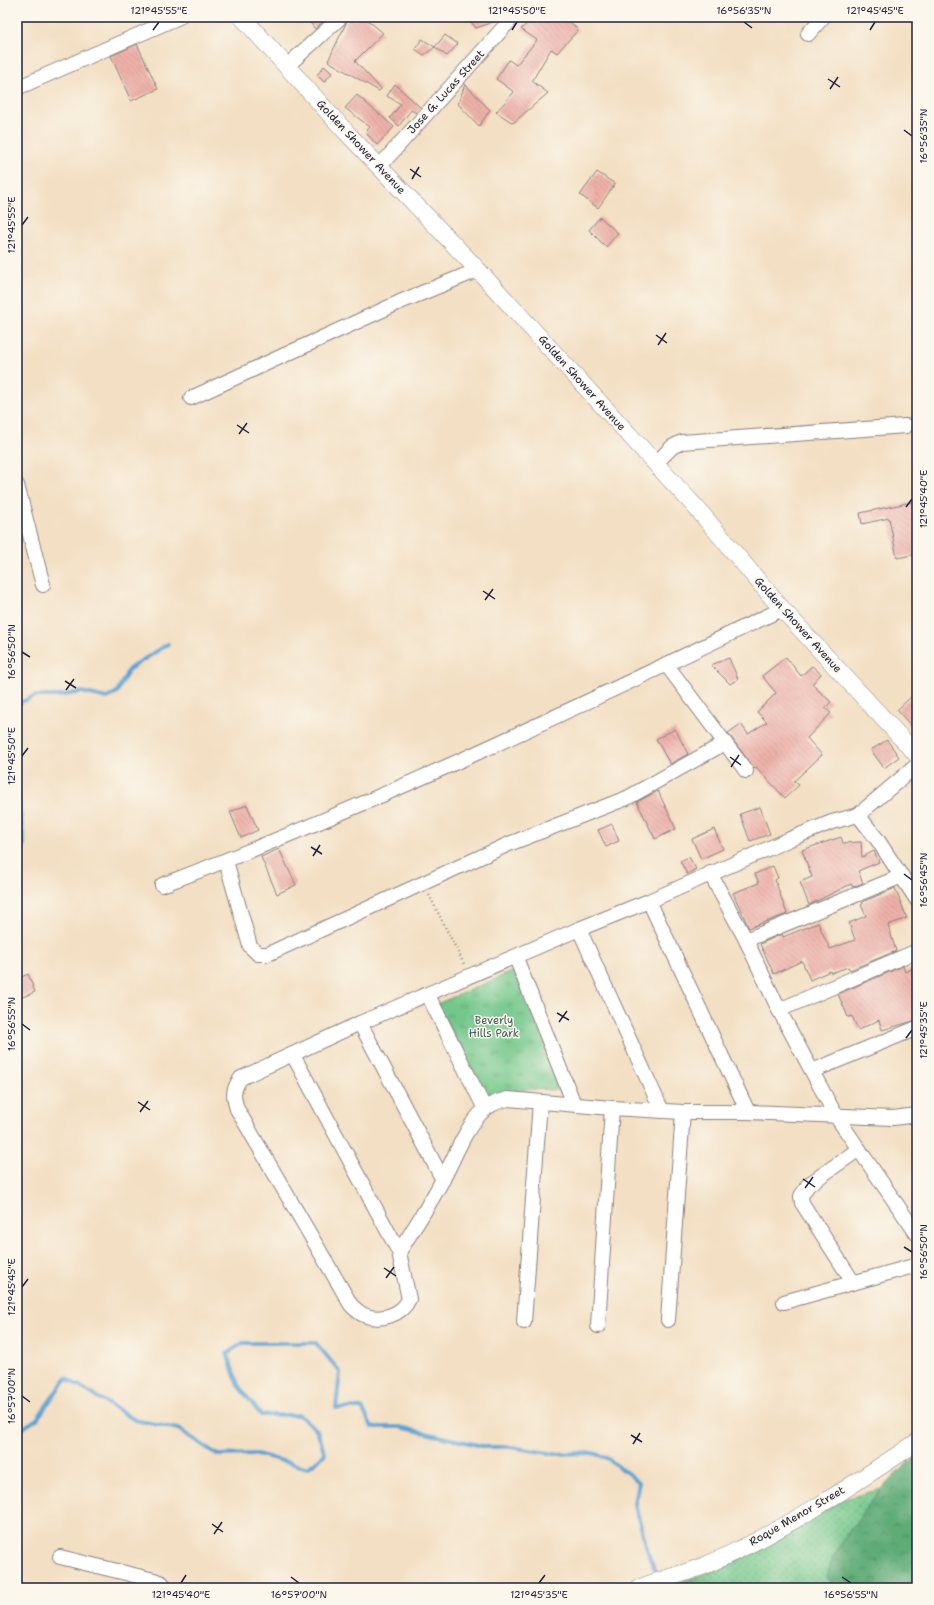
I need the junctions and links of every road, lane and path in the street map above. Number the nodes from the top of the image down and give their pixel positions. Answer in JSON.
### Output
{"nodes":[{"id":1,"x":179,"y":17,"type":"edge"},
{"id":2,"x":242,"y":17,"type":"edge"},
{"id":3,"x":341,"y":17,"type":"edge"},
{"id":4,"x":513,"y":17,"type":"edge"},
{"id":5,"x":824,"y":17,"type":"edge"},
{"id":6,"x":808,"y":34,"type":"dead end"},
{"id":7,"x":287,"y":66,"type":"junction"},
{"id":8,"x":17,"y":88,"type":"edge"},
{"id":9,"x":379,"y":167,"type":"junction"},
{"id":10,"x":478,"y":270,"type":"junction"},
{"id":11,"x":191,"y":398,"type":"dead end"},
{"id":12,"x":906,"y":426,"type":"dead end"},
{"id":13,"x":655,"y":464,"type":"junction"},
{"id":14,"x":17,"y":485,"type":"edge"},
{"id":15,"x":43,"y":585,"type":"dead end"},
{"id":16,"x":782,"y":609,"type":"junction"},
{"id":17,"x":666,"y":664,"type":"junction"},
{"id":18,"x":725,"y":743,"type":"junction"},
{"id":19,"x":917,"y":755,"type":"edge"},
{"id":20,"x":917,"y":765,"type":"edge"},
{"id":21,"x":746,"y":770,"type":"dead end"},
{"id":22,"x":858,"y":815,"type":"junction"},
{"id":23,"x":226,"y":861,"type":"junction"},
{"id":24,"x":710,"y":873,"type":"junction"},
{"id":25,"x":902,"y":876,"type":"junction"},
{"id":26,"x":423,"y":884,"type":"junction"},
{"id":27,"x":162,"y":885,"type":"dead end"},
{"id":28,"x":917,"y":900,"type":"edge"},
{"id":29,"x":649,"y":901,"type":"junction"},
{"id":30,"x":579,"y":929,"type":"junction"},
{"id":31,"x":746,"y":940,"type":"junction"},
{"id":32,"x":917,"y":951,"type":"edge"},
{"id":33,"x":516,"y":958,"type":"junction"},
{"id":34,"x":471,"y":976,"type":"junction"},
{"id":35,"x":428,"y":994,"type":"junction"},
{"id":36,"x":779,"y":1010,"type":"junction"},
{"id":37,"x":360,"y":1023,"type":"junction"},
{"id":38,"x":917,"y":1028,"type":"edge"},
{"id":39,"x":293,"y":1055,"type":"junction"},
{"id":40,"x":812,"y":1071,"type":"junction"},
{"id":41,"x":540,"y":1102,"type":"junction"},
{"id":42,"x":574,"y":1104,"type":"junction"},
{"id":43,"x":612,"y":1108,"type":"junction"},
{"id":44,"x":486,"y":1109,"type":"junction"},
{"id":45,"x":662,"y":1111,"type":"junction"},
{"id":46,"x":683,"y":1112,"type":"junction"},
{"id":47,"x":748,"y":1112,"type":"junction"},
{"id":48,"x":917,"y":1115,"type":"edge"},
{"id":49,"x":836,"y":1116,"type":"junction"},
{"id":50,"x":859,"y":1149,"type":"junction"},
{"id":51,"x":443,"y":1180,"type":"junction"},
{"id":52,"x":917,"y":1234,"type":"edge"},
{"id":53,"x":399,"y":1252,"type":"junction"},
{"id":54,"x":917,"y":1265,"type":"edge"},
{"id":55,"x":853,"y":1282,"type":"junction"},
{"id":56,"x":784,"y":1302,"type":"dead end"},
{"id":57,"x":668,"y":1320,"type":"dead end"},
{"id":58,"x":524,"y":1322,"type":"dead end"},
{"id":59,"x":598,"y":1326,"type":"dead end"},
{"id":60,"x":917,"y":1442,"type":"edge"},
{"id":61,"x":60,"y":1557,"type":"dead end"},
{"id":62,"x":642,"y":1587,"type":"edge"},
{"id":63,"x":166,"y":1588,"type":"edge"}],
"edges":[{"from":1,"to":8,"type":"street"},
{"from":2,"to":7,"type":"street","name":"Golden Shower Avenue"},
{"from":3,"to":7,"type":"street"},
{"from":4,"to":9,"type":"street","name":"Jose G. Lucas Street"},
{"from":5,"to":6,"type":"street"},
{"from":7,"to":9,"type":"street","name":"Golden Shower Avenue"},
{"from":9,"to":10,"type":"street","name":"Golden Shower Avenue"},
{"from":10,"to":11,"type":"street"},
{"from":10,"to":13,"type":"street","name":"Golden Shower Avenue"},
{"from":12,"to":13,"type":"street"},
{"from":13,"to":16,"type":"street","name":"Golden Shower Avenue"},
{"from":14,"to":15,"type":"street"},
{"from":16,"to":17,"type":"street"},
{"from":16,"to":19,"type":"street","name":"Golden Shower Avenue"},
{"from":17,"to":18,"type":"street"},
{"from":17,"to":23,"type":"street"},
{"from":18,"to":21,"type":"street"},
{"from":18,"to":26,"type":"street"},
{"from":20,"to":22,"type":"street"},
{"from":22,"to":24,"type":"street"},
{"from":22,"to":25,"type":"street"},
{"from":23,"to":26,"type":"street"},
{"from":23,"to":27,"type":"street"},
{"from":24,"to":29,"type":"street"},
{"from":24,"to":31,"type":"street"},
{"from":25,"to":28,"type":"street"},
{"from":25,"to":31,"type":"street"},
{"from":26,"to":34,"type":"path"},
{"from":29,"to":30,"type":"street"},
{"from":29,"to":47,"type":"street"},
{"from":30,"to":33,"type":"street"},
{"from":30,"to":45,"type":"street"},
{"from":31,"to":36,"type":"street"},
{"from":32,"to":36,"type":"street"},
{"from":33,"to":34,"type":"street"},
{"from":33,"to":42,"type":"street"},
{"from":34,"to":35,"type":"street"},
{"from":35,"to":37,"type":"street"},
{"from":35,"to":44,"type":"street"},
{"from":36,"to":40,"type":"street"},
{"from":37,"to":39,"type":"street"},
{"from":37,"to":51,"type":"street"},
{"from":38,"to":40,"type":"street"},
{"from":39,"to":53,"type":"street"},
{"from":39,"to":53,"type":"street"},
{"from":40,"to":49,"type":"street"},
{"from":41,"to":42,"type":"street"},
{"from":41,"to":44,"type":"street"},
{"from":41,"to":58,"type":"street"},
{"from":42,"to":43,"type":"street"},
{"from":43,"to":45,"type":"street"},
{"from":43,"to":59,"type":"street"},
{"from":44,"to":51,"type":"street"},
{"from":45,"to":46,"type":"street"},
{"from":46,"to":47,"type":"street"},
{"from":46,"to":57,"type":"street"},
{"from":47,"to":49,"type":"street"},
{"from":48,"to":49,"type":"street"},
{"from":49,"to":50,"type":"street"},
{"from":50,"to":52,"type":"street"},
{"from":50,"to":55,"type":"street"},
{"from":51,"to":53,"type":"street"},
{"from":54,"to":55,"type":"street"},
{"from":55,"to":56,"type":"street"},
{"from":60,"to":62,"type":"street","name":"Roque Menor Street"},
{"from":61,"to":63,"type":"street"}]}
